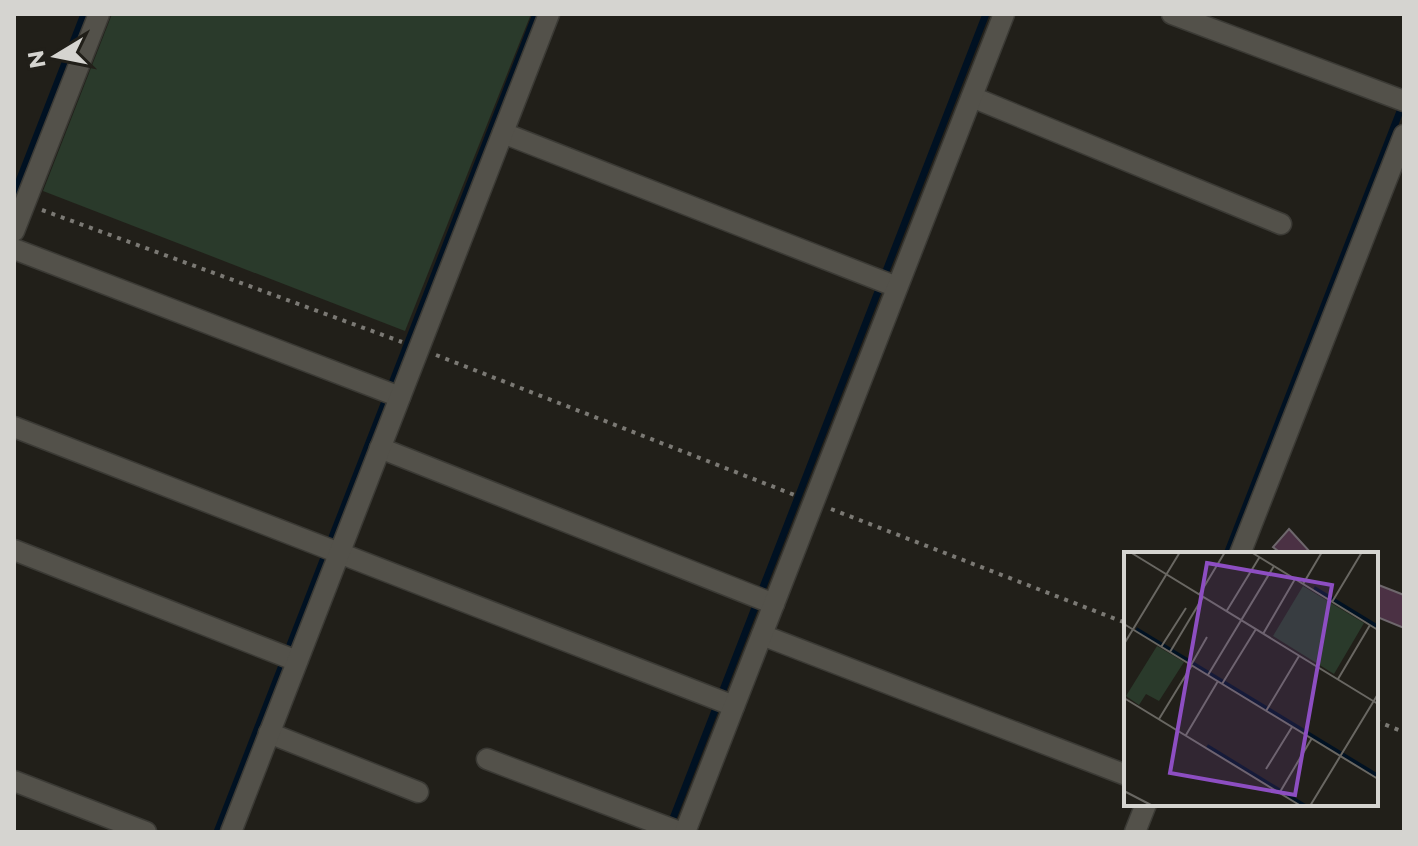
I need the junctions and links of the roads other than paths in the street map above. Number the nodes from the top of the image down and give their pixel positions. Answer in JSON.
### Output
{"nodes":[{"id":1,"x":99,"y":14,"type":"edge"},
{"id":2,"x":549,"y":14,"type":"edge"},
{"id":3,"x":1004,"y":14,"type":"edge"},
{"id":4,"x":1172,"y":14,"type":"edge"},
{"id":5,"x":972,"y":97,"type":"junction"},
{"id":6,"x":1402,"y":100,"type":"edge"},
{"id":7,"x":503,"y":133,"type":"junction"},
{"id":8,"x":1404,"y":135,"type":"edge"},
{"id":9,"x":22,"y":195,"type":"edge"},
{"id":10,"x":1281,"y":224,"type":"dead end"},
{"id":11,"x":14,"y":231,"type":"edge"},
{"id":12,"x":14,"y":249,"type":"edge"},
{"id":13,"x":887,"y":283,"type":"junction"},
{"id":14,"x":393,"y":394,"type":"junction"},
{"id":15,"x":14,"y":427,"type":"edge"},
{"id":16,"x":380,"y":448,"type":"junction"},
{"id":17,"x":14,"y":550,"type":"edge"},
{"id":18,"x":332,"y":550,"type":"junction"},
{"id":19,"x":1241,"y":552,"type":"edge"},
{"id":20,"x":764,"y":600,"type":"junction"},
{"id":21,"x":762,"y":635,"type":"junction"},
{"id":22,"x":289,"y":658,"type":"junction"},
{"id":23,"x":725,"y":703,"type":"junction"},
{"id":24,"x":269,"y":733,"type":"junction"},
{"id":25,"x":487,"y":759,"type":"dead end"},
{"id":26,"x":1124,"y":774,"type":"edge"},
{"id":27,"x":14,"y":781,"type":"edge"},
{"id":28,"x":418,"y":792,"type":"dead end"},
{"id":29,"x":1145,"y":806,"type":"edge"},
{"id":30,"x":682,"y":830,"type":"edge"},
{"id":31,"x":146,"y":832,"type":"edge"},
{"id":32,"x":232,"y":832,"type":"edge"},
{"id":33,"x":1135,"y":832,"type":"edge"}],
"edges":[{"from":1,"to":9,"type":"street"},
{"from":2,"to":7,"type":"street"},
{"from":3,"to":5,"type":"street"},
{"from":4,"to":6,"type":"street"},
{"from":5,"to":10,"type":"street"},
{"from":5,"to":13,"type":"street"},
{"from":7,"to":13,"type":"street"},
{"from":7,"to":14,"type":"street"},
{"from":8,"to":19,"type":"street"},
{"from":9,"to":11,"type":"street"},
{"from":12,"to":14,"type":"street"},
{"from":13,"to":20,"type":"street"},
{"from":14,"to":16,"type":"street"},
{"from":15,"to":18,"type":"street"},
{"from":16,"to":18,"type":"street"},
{"from":16,"to":20,"type":"street"},
{"from":17,"to":22,"type":"street"},
{"from":18,"to":22,"type":"street"},
{"from":18,"to":23,"type":"street"},
{"from":20,"to":21,"type":"street"},
{"from":21,"to":23,"type":"street"},
{"from":21,"to":26,"type":"street"},
{"from":22,"to":24,"type":"street"},
{"from":23,"to":30,"type":"street"},
{"from":24,"to":28,"type":"street"},
{"from":24,"to":32,"type":"street"},
{"from":25,"to":30,"type":"street"},
{"from":27,"to":31,"type":"street"},
{"from":29,"to":33,"type":"street"}]}
